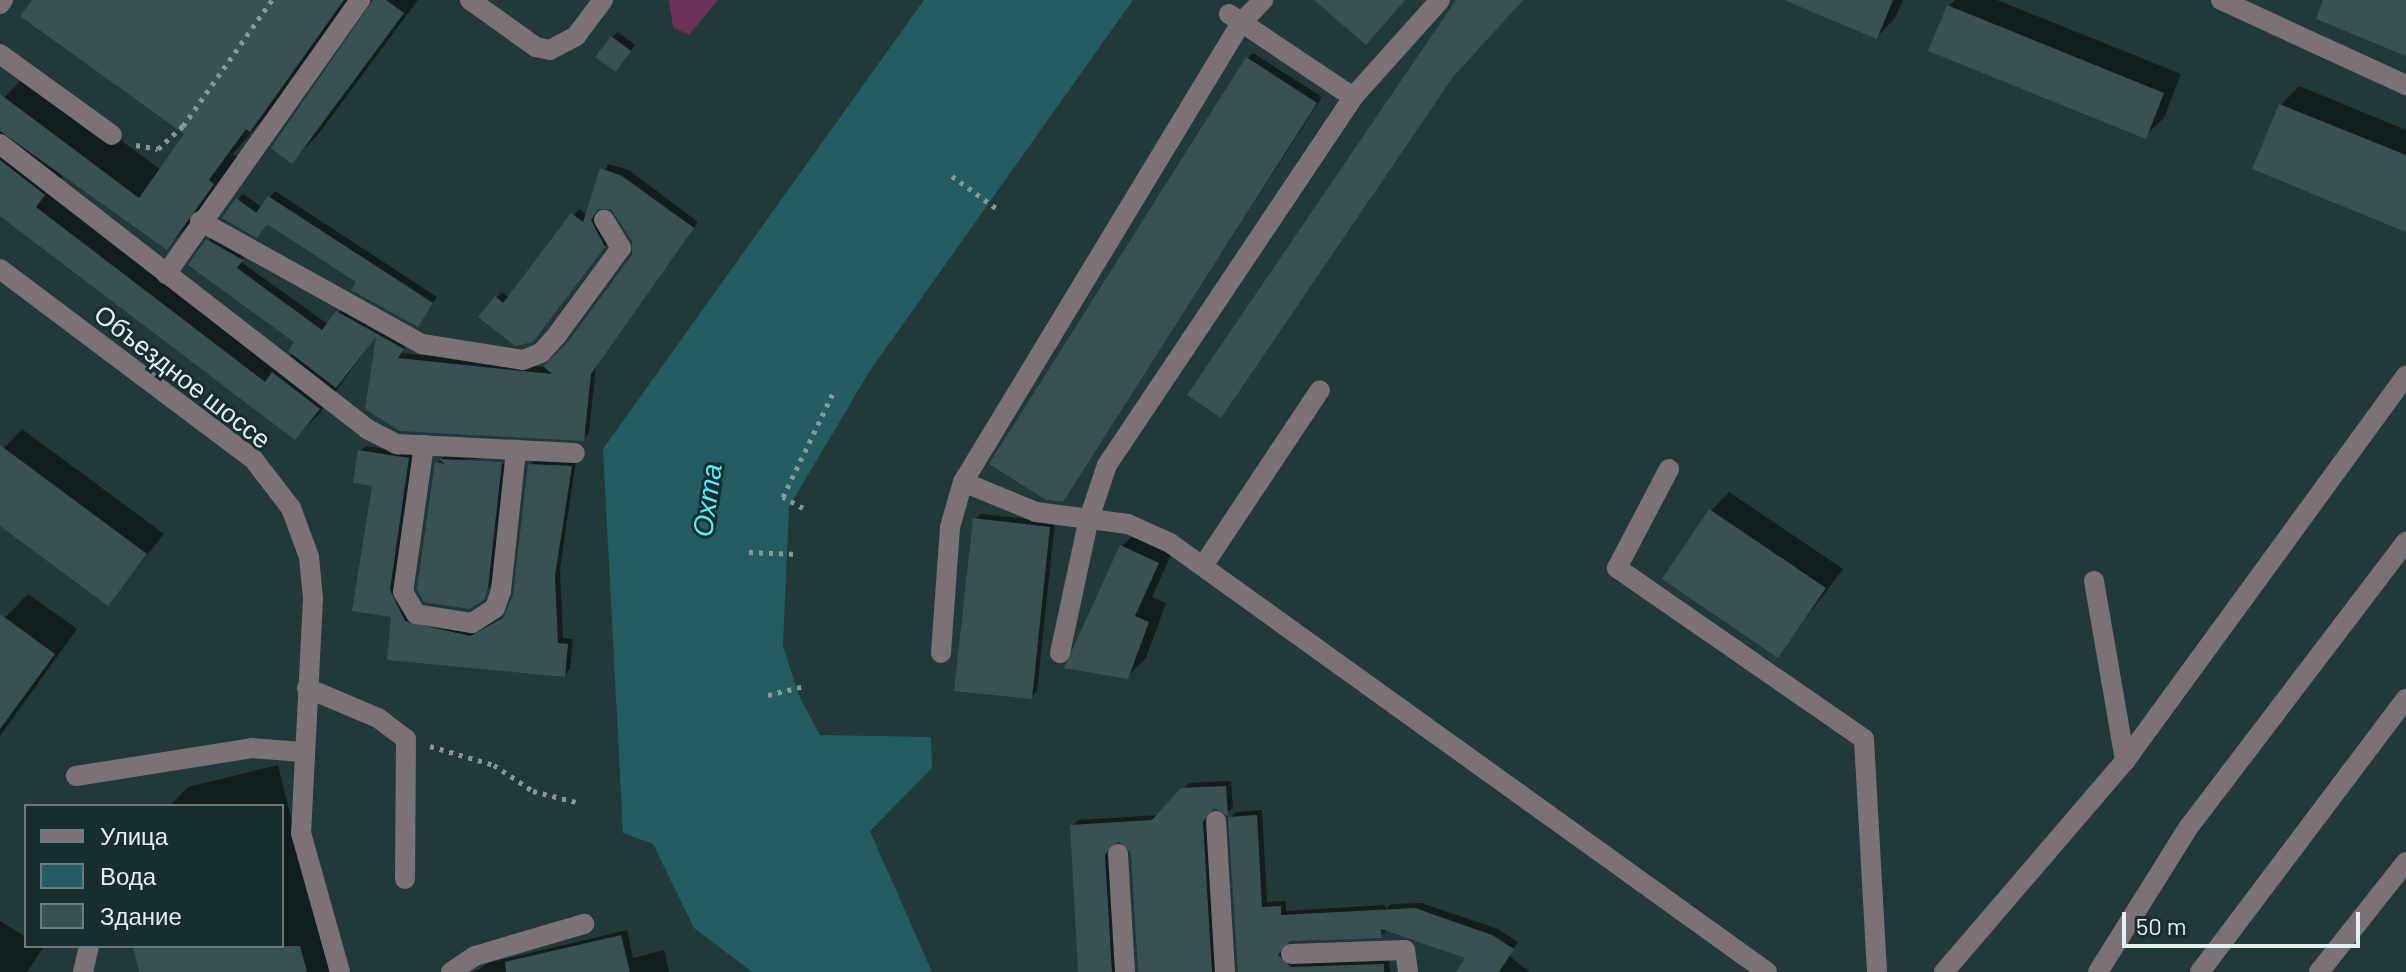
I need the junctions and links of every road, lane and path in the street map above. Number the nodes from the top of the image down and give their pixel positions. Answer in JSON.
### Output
{"nodes":[{"id":1,"x":272,"y":0,"type":"edge"},
{"id":2,"x":360,"y":0,"type":"edge"},
{"id":3,"x":470,"y":0,"type":"edge"},
{"id":4,"x":603,"y":0,"type":"edge"},
{"id":5,"x":1263,"y":0,"type":"edge"},
{"id":6,"x":1440,"y":0,"type":"edge"},
{"id":7,"x":2221,"y":0,"type":"edge"},
{"id":8,"x":1235,"y":19,"type":"junction"},
{"id":9,"x":0,"y":54,"type":"edge"},
{"id":10,"x":2406,"y":85,"type":"edge"},
{"id":11,"x":1353,"y":97,"type":"junction"},
{"id":12,"x":112,"y":135,"type":"joint"},
{"id":13,"x":0,"y":144,"type":"edge"},
{"id":14,"x":952,"y":176,"type":"dead end"},
{"id":15,"x":1000,"y":211,"type":"dead end"},
{"id":16,"x":604,"y":220,"type":"dead end"},
{"id":17,"x":200,"y":221,"type":"junction"},
{"id":18,"x":0,"y":269,"type":"edge"},
{"id":19,"x":166,"y":274,"type":"junction"},
{"id":20,"x":2406,"y":375,"type":"edge"},
{"id":21,"x":1320,"y":390,"type":"dead end"},
{"id":22,"x":834,"y":391,"type":"dead end"},
{"id":23,"x":424,"y":445,"type":"junction"},
{"id":24,"x":516,"y":450,"type":"junction"},
{"id":25,"x":575,"y":453,"type":"dead end"},
{"id":26,"x":1669,"y":469,"type":"dead end"},
{"id":27,"x":963,"y":482,"type":"junction"},
{"id":28,"x":803,"y":508,"type":"dead end"},
{"id":29,"x":1088,"y":522,"type":"junction"},
{"id":30,"x":2406,"y":542,"type":"edge"},
{"id":31,"x":749,"y":552,"type":"dead end"},
{"id":32,"x":797,"y":554,"type":"dead end"},
{"id":33,"x":1203,"y":566,"type":"junction"},
{"id":34,"x":2094,"y":581,"type":"dead end"},
{"id":35,"x":941,"y":653,"type":"dead end"},
{"id":36,"x":1060,"y":653,"type":"dead end"},
{"id":37,"x":805,"y":686,"type":"dead end"},
{"id":38,"x":307,"y":688,"type":"junction"},
{"id":39,"x":768,"y":695,"type":"dead end"},
{"id":40,"x":2406,"y":699,"type":"edge"},
{"id":41,"x":406,"y":739,"type":"junction"},
{"id":42,"x":303,"y":752,"type":"junction"},
{"id":43,"x":2125,"y":761,"type":"junction"},
{"id":44,"x":76,"y":776,"type":"dead end"},
{"id":45,"x":576,"y":802,"type":"dead end"},
{"id":46,"x":1216,"y":821,"type":"dead end"},
{"id":47,"x":1118,"y":854,"type":"dead end"},
{"id":48,"x":2406,"y":862,"type":"edge"},
{"id":49,"x":405,"y":879,"type":"dead end"},
{"id":50,"x":584,"y":924,"type":"dead end"},
{"id":51,"x":89,"y":948,"type":"edge"},
{"id":52,"x":1291,"y":954,"type":"dead end"},
{"id":53,"x":83,"y":972,"type":"edge"},
{"id":54,"x":340,"y":972,"type":"edge"},
{"id":55,"x":451,"y":972,"type":"edge"},
{"id":56,"x":1125,"y":972,"type":"edge"},
{"id":57,"x":1225,"y":972,"type":"edge"},
{"id":58,"x":1408,"y":972,"type":"edge"},
{"id":59,"x":1767,"y":972,"type":"edge"},
{"id":60,"x":1877,"y":972,"type":"edge"},
{"id":61,"x":1944,"y":972,"type":"edge"},
{"id":62,"x":2098,"y":972,"type":"edge"},
{"id":63,"x":2200,"y":972,"type":"edge"},
{"id":64,"x":2319,"y":972,"type":"edge"}],
"edges":[{"from":1,"to":12,"type":"path"},
{"from":2,"to":17,"type":"street"},
{"from":3,"to":4,"type":"street"},
{"from":5,"to":8,"type":"street"},
{"from":6,"to":11,"type":"street"},
{"from":7,"to":10,"type":"street"},
{"from":8,"to":11,"type":"street"},
{"from":8,"to":27,"type":"street"},
{"from":9,"to":12,"type":"street"},
{"from":11,"to":29,"type":"street"},
{"from":13,"to":19,"type":"street"},
{"from":14,"to":15,"type":"path"},
{"from":16,"to":17,"type":"street"},
{"from":17,"to":19,"type":"street"},
{"from":18,"to":38,"type":"street","name":"Объездное шоссе"},
{"from":19,"to":23,"type":"street"},
{"from":20,"to":43,"type":"street"},
{"from":21,"to":33,"type":"street"},
{"from":22,"to":28,"type":"path"},
{"from":23,"to":24,"type":"street"},
{"from":23,"to":24,"type":"street"},
{"from":24,"to":25,"type":"street"},
{"from":26,"to":60,"type":"street"},
{"from":27,"to":29,"type":"street"},
{"from":27,"to":35,"type":"street"},
{"from":29,"to":33,"type":"street"},
{"from":29,"to":36,"type":"street"},
{"from":30,"to":62,"type":"street"},
{"from":31,"to":32,"type":"path"},
{"from":33,"to":59,"type":"street"},
{"from":34,"to":43,"type":"street"},
{"from":37,"to":39,"type":"path"},
{"from":38,"to":41,"type":"street"},
{"from":38,"to":42,"type":"street","name":"Объездное шоссе"},
{"from":40,"to":63,"type":"street"},
{"from":41,"to":45,"type":"path"},
{"from":41,"to":49,"type":"street"},
{"from":42,"to":44,"type":"street"},
{"from":42,"to":54,"type":"street","name":"Объездное шоссе"},
{"from":43,"to":61,"type":"street"},
{"from":46,"to":57,"type":"street"},
{"from":47,"to":56,"type":"street"},
{"from":48,"to":64,"type":"street"},
{"from":50,"to":55,"type":"street"},
{"from":51,"to":53,"type":"street"},
{"from":52,"to":58,"type":"street"}]}
